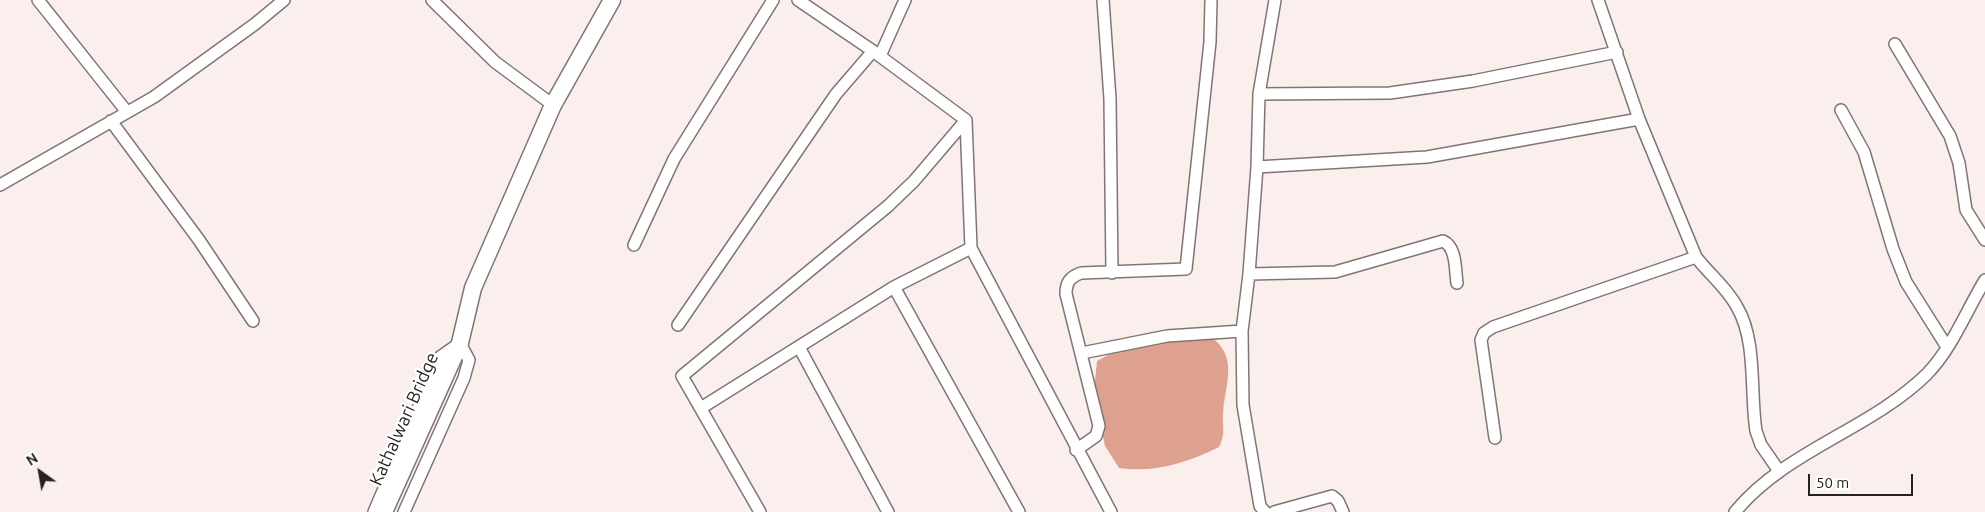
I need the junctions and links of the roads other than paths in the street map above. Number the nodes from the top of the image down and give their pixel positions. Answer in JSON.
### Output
{"nodes":[{"id":1,"x":38,"y":0,"type":"edge"},
{"id":2,"x":284,"y":0,"type":"edge"},
{"id":3,"x":432,"y":0,"type":"edge"},
{"id":4,"x":612,"y":0,"type":"edge"},
{"id":5,"x":773,"y":0,"type":"edge"},
{"id":6,"x":798,"y":0,"type":"edge"},
{"id":7,"x":905,"y":0,"type":"edge"},
{"id":8,"x":1103,"y":0,"type":"edge"},
{"id":9,"x":1211,"y":0,"type":"edge"},
{"id":10,"x":1275,"y":0,"type":"edge"},
{"id":11,"x":1598,"y":0,"type":"edge"},
{"id":12,"x":1895,"y":44,"type":"dead end"},
{"id":13,"x":1617,"y":52,"type":"junction"},
{"id":14,"x":877,"y":54,"type":"junction"},
{"id":15,"x":1259,"y":94,"type":"junction"},
{"id":16,"x":553,"y":105,"type":"junction"},
{"id":17,"x":1841,"y":110,"type":"dead end"},
{"id":18,"x":127,"y":112,"type":"junction"},
{"id":19,"x":1639,"y":119,"type":"junction"},
{"id":20,"x":966,"y":120,"type":"junction"},
{"id":21,"x":111,"y":121,"type":"junction"},
{"id":22,"x":1257,"y":167,"type":"junction"},
{"id":23,"x":0,"y":185,"type":"edge"},
{"id":24,"x":1985,"y":240,"type":"edge"},
{"id":25,"x":634,"y":246,"type":"dead end"},
{"id":26,"x":972,"y":248,"type":"junction"},
{"id":27,"x":1696,"y":257,"type":"junction"},
{"id":28,"x":1112,"y":273,"type":"junction"},
{"id":29,"x":1249,"y":274,"type":"junction"},
{"id":30,"x":1985,"y":280,"type":"edge"},
{"id":31,"x":1457,"y":283,"type":"dead end"},
{"id":32,"x":894,"y":287,"type":"junction"},
{"id":33,"x":253,"y":321,"type":"dead end"},
{"id":34,"x":678,"y":325,"type":"dead end"},
{"id":35,"x":1242,"y":331,"type":"junction"},
{"id":36,"x":460,"y":343,"type":"junction"},
{"id":37,"x":799,"y":347,"type":"junction"},
{"id":38,"x":1947,"y":347,"type":"junction"},
{"id":39,"x":1082,"y":353,"type":"junction"},
{"id":40,"x":700,"y":408,"type":"junction"},
{"id":41,"x":1495,"y":438,"type":"dead end"},
{"id":42,"x":1076,"y":450,"type":"junction"},
{"id":43,"x":1779,"y":471,"type":"junction"},
{"id":44,"x":374,"y":512,"type":"edge"},
{"id":45,"x":384,"y":512,"type":"edge"},
{"id":46,"x":404,"y":512,"type":"edge"},
{"id":47,"x":760,"y":512,"type":"edge"},
{"id":48,"x":888,"y":512,"type":"edge"},
{"id":49,"x":1019,"y":512,"type":"edge"},
{"id":50,"x":1112,"y":512,"type":"edge"},
{"id":51,"x":1265,"y":512,"type":"edge"},
{"id":52,"x":1274,"y":512,"type":"edge"},
{"id":53,"x":1343,"y":512,"type":"edge"},
{"id":54,"x":1735,"y":512,"type":"edge"}],
"edges":[{"from":1,"to":18,"type":"street"},
{"from":2,"to":18,"type":"street"},
{"from":3,"to":16,"type":"street"},
{"from":4,"to":16,"type":"main road","name":"Kathalwari Bridge"},
{"from":5,"to":25,"type":"street"},
{"from":6,"to":14,"type":"street"},
{"from":7,"to":14,"type":"street"},
{"from":8,"to":28,"type":"street"},
{"from":9,"to":28,"type":"street"},
{"from":10,"to":15,"type":"street"},
{"from":11,"to":13,"type":"street"},
{"from":12,"to":24,"type":"street"},
{"from":13,"to":15,"type":"street"},
{"from":13,"to":19,"type":"street"},
{"from":14,"to":20,"type":"street"},
{"from":14,"to":34,"type":"street"},
{"from":15,"to":22,"type":"street"},
{"from":16,"to":36,"type":"main road","name":"Kathalwari Bridge"},
{"from":17,"to":38,"type":"street"},
{"from":18,"to":21,"type":"street"},
{"from":19,"to":22,"type":"street"},
{"from":19,"to":27,"type":"street"},
{"from":20,"to":26,"type":"street"},
{"from":20,"to":40,"type":"street"},
{"from":21,"to":23,"type":"street"},
{"from":21,"to":33,"type":"street"},
{"from":22,"to":29,"type":"street"},
{"from":26,"to":32,"type":"street"},
{"from":26,"to":42,"type":"street"},
{"from":27,"to":41,"type":"street"},
{"from":27,"to":43,"type":"street"},
{"from":28,"to":39,"type":"street"},
{"from":29,"to":31,"type":"street"},
{"from":29,"to":35,"type":"street"},
{"from":30,"to":38,"type":"street"},
{"from":32,"to":37,"type":"street"},
{"from":32,"to":49,"type":"street"},
{"from":35,"to":39,"type":"street"},
{"from":35,"to":51,"type":"street"},
{"from":36,"to":44,"type":"street"},
{"from":36,"to":45,"type":"main road","name":"Kathalwari Bridge"},
{"from":36,"to":46,"type":"street"},
{"from":37,"to":40,"type":"street"},
{"from":37,"to":48,"type":"street"},
{"from":38,"to":43,"type":"street"},
{"from":39,"to":42,"type":"street"},
{"from":40,"to":47,"type":"street"},
{"from":42,"to":50,"type":"street"},
{"from":43,"to":54,"type":"street"},
{"from":52,"to":53,"type":"street"}]}
